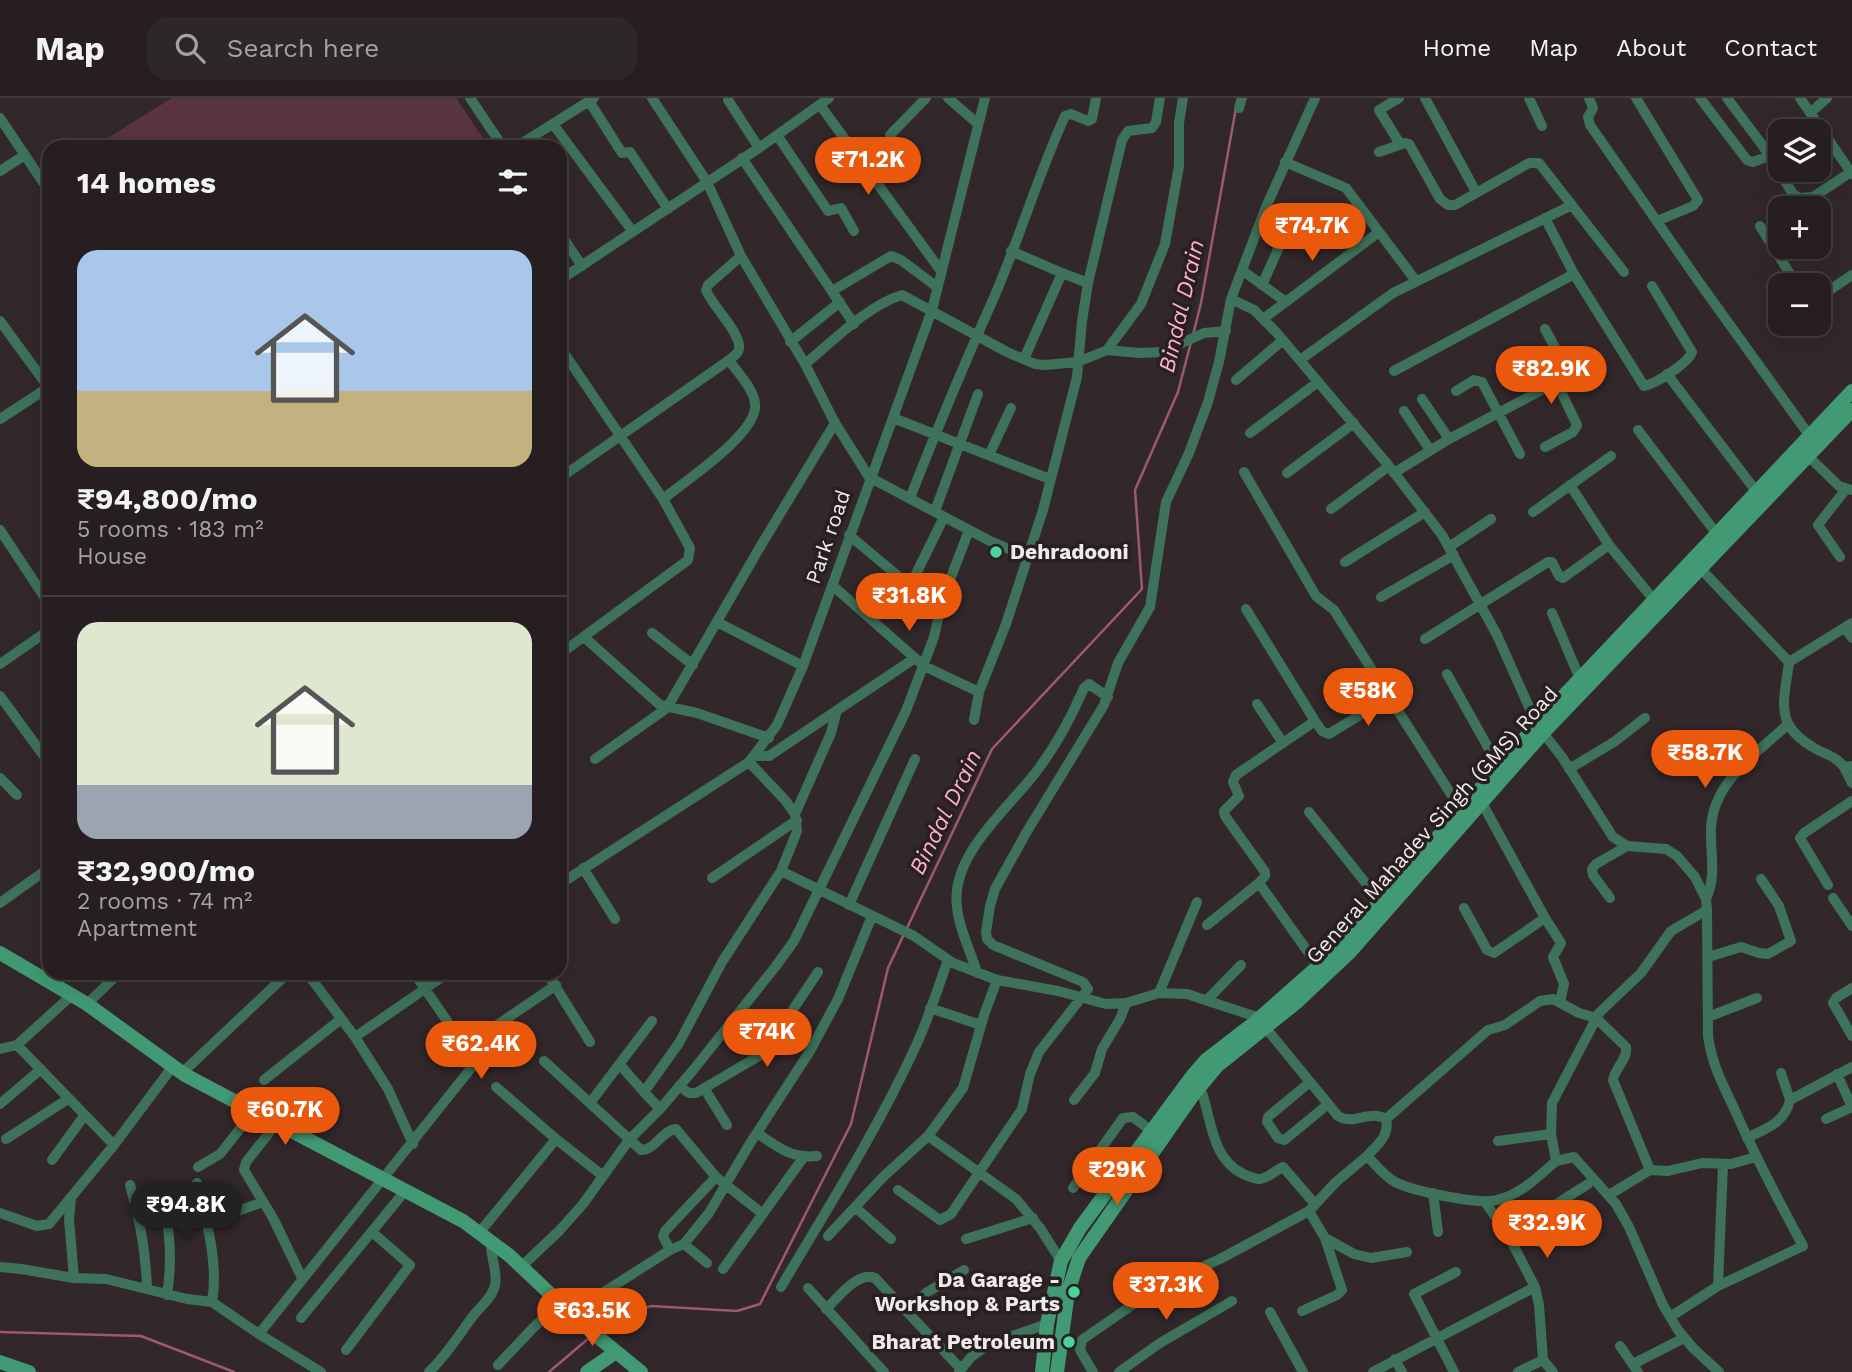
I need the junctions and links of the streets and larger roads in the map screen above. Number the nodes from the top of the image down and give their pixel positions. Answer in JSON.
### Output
{"nodes":[{"id":1,"x":470,"y":98,"type":"edge"},
{"id":2,"x":652,"y":98,"type":"edge"},
{"id":3,"x":829,"y":98,"type":"edge"},
{"id":4,"x":926,"y":98,"type":"edge"},
{"id":5,"x":948,"y":98,"type":"edge"},
{"id":6,"x":985,"y":98,"type":"edge"},
{"id":7,"x":1096,"y":98,"type":"edge"},
{"id":8,"x":1160,"y":98,"type":"edge"},
{"id":9,"x":1183,"y":98,"type":"edge"},
{"id":10,"x":1315,"y":98,"type":"edge"},
{"id":11,"x":1399,"y":98,"type":"edge"},
{"id":12,"x":1425,"y":98,"type":"edge"},
{"id":13,"x":1529,"y":98,"type":"edge"},
{"id":14,"x":1589,"y":98,"type":"edge"},
{"id":15,"x":1636,"y":98,"type":"edge"},
{"id":16,"x":1700,"y":98,"type":"edge"},
{"id":17,"x":1727,"y":98,"type":"edge"},
{"id":18,"x":1800,"y":98,"type":"edge"},
{"id":19,"x":1827,"y":98,"type":"edge"},
{"id":20,"x":591,"y":100,"type":"edge"},
{"id":21,"x":728,"y":100,"type":"dead end"},
{"id":22,"x":820,"y":105,"type":"junction"},
{"id":23,"x":1810,"y":113,"type":"junction"},
{"id":24,"x":0,"y":118,"type":"edge"},
{"id":25,"x":553,"y":124,"type":"junction"},
{"id":26,"x":978,"y":124,"type":"junction"},
{"id":27,"x":1542,"y":126,"type":"dead end"},
{"id":28,"x":777,"y":135,"type":"junction"},
{"id":29,"x":890,"y":135,"type":"dead end"},
{"id":30,"x":498,"y":140,"type":"edge"},
{"id":31,"x":527,"y":140,"type":"edge"},
{"id":32,"x":565,"y":140,"type":"edge"},
{"id":33,"x":567,"y":143,"type":"edge"},
{"id":34,"x":1401,"y":144,"type":"junction"},
{"id":35,"x":759,"y":148,"type":"junction"},
{"id":36,"x":1379,"y":152,"type":"dead end"},
{"id":37,"x":25,"y":155,"type":"junction"},
{"id":38,"x":1768,"y":155,"type":"edge"},
{"id":39,"x":1768,"y":156,"type":"edge"},
{"id":40,"x":741,"y":158,"type":"junction"},
{"id":41,"x":1285,"y":162,"type":"junction"},
{"id":42,"x":1850,"y":167,"type":"edge"},
{"id":43,"x":0,"y":171,"type":"edge"},
{"id":44,"x":42,"y":180,"type":"edge"},
{"id":45,"x":1785,"y":182,"type":"edge"},
{"id":46,"x":707,"y":183,"type":"junction"},
{"id":47,"x":1476,"y":192,"type":"junction"},
{"id":48,"x":1572,"y":205,"type":"junction"},
{"id":49,"x":668,"y":208,"type":"junction"},
{"id":50,"x":1545,"y":218,"type":"junction"},
{"id":51,"x":1657,"y":221,"type":"junction"},
{"id":52,"x":1760,"y":226,"type":"dead end"},
{"id":53,"x":854,"y":231,"type":"dead end"},
{"id":54,"x":633,"y":232,"type":"junction"},
{"id":55,"x":1379,"y":232,"type":"junction"},
{"id":56,"x":1285,"y":234,"type":"dead end"},
{"id":57,"x":567,"y":243,"type":"edge"},
{"id":58,"x":1011,"y":251,"type":"junction"},
{"id":59,"x":741,"y":256,"type":"junction"},
{"id":60,"x":582,"y":265,"type":"junction"},
{"id":61,"x":941,"y":271,"type":"junction"},
{"id":62,"x":1243,"y":271,"type":"junction"},
{"id":63,"x":1624,"y":272,"type":"dead end"},
{"id":64,"x":1062,"y":273,"type":"junction"},
{"id":65,"x":1789,"y":273,"type":"edge"},
{"id":66,"x":1573,"y":274,"type":"junction"},
{"id":67,"x":567,"y":275,"type":"edge"},
{"id":68,"x":1852,"y":275,"type":"edge"},
{"id":69,"x":1416,"y":281,"type":"junction"},
{"id":70,"x":1088,"y":283,"type":"junction"},
{"id":71,"x":1262,"y":285,"type":"junction"},
{"id":72,"x":1652,"y":286,"type":"dead end"},
{"id":73,"x":937,"y":287,"type":"junction"},
{"id":74,"x":1831,"y":289,"type":"edge"},
{"id":75,"x":832,"y":291,"type":"junction"},
{"id":76,"x":1231,"y":299,"type":"junction"},
{"id":77,"x":840,"y":302,"type":"junction"},
{"id":78,"x":1286,"y":302,"type":"junction"},
{"id":79,"x":932,"y":310,"type":"junction"},
{"id":80,"x":1264,"y":319,"type":"junction"},
{"id":81,"x":0,"y":321,"type":"edge"},
{"id":82,"x":854,"y":324,"type":"junction"},
{"id":83,"x":1545,"y":330,"type":"dead end"},
{"id":84,"x":1226,"y":331,"type":"junction"},
{"id":85,"x":976,"y":335,"type":"junction"},
{"id":86,"x":1283,"y":340,"type":"junction"},
{"id":87,"x":790,"y":342,"type":"junction"},
{"id":88,"x":1107,"y":350,"type":"junction"},
{"id":89,"x":567,"y":357,"type":"edge"},
{"id":90,"x":1024,"y":359,"type":"junction"},
{"id":91,"x":729,"y":360,"type":"junction"},
{"id":92,"x":1300,"y":360,"type":"junction"},
{"id":93,"x":1078,"y":362,"type":"junction"},
{"id":94,"x":805,"y":364,"type":"junction"},
{"id":95,"x":1589,"y":365,"type":"dead end"},
{"id":96,"x":1394,"y":371,"type":"dead end"},
{"id":97,"x":1570,"y":374,"type":"junction"},
{"id":98,"x":1667,"y":374,"type":"junction"},
{"id":99,"x":42,"y":378,"type":"edge"},
{"id":100,"x":1236,"y":380,"type":"dead end"},
{"id":101,"x":1318,"y":382,"type":"junction"},
{"id":102,"x":1556,"y":382,"type":"junction"},
{"id":103,"x":1456,"y":391,"type":"dead end"},
{"id":104,"x":1852,"y":391,"type":"edge"},
{"id":105,"x":42,"y":392,"type":"edge"},
{"id":106,"x":978,"y":394,"type":"dead end"},
{"id":107,"x":1422,"y":400,"type":"dead end"},
{"id":108,"x":1011,"y":408,"type":"dead end"},
{"id":109,"x":1852,"y":410,"type":"edge"},
{"id":110,"x":1404,"y":411,"type":"dead end"},
{"id":111,"x":1499,"y":412,"type":"junction"},
{"id":112,"x":893,"y":418,"type":"junction"},
{"id":113,"x":0,"y":419,"type":"edge"},
{"id":114,"x":835,"y":423,"type":"junction"},
{"id":115,"x":1354,"y":423,"type":"junction"},
{"id":116,"x":1638,"y":430,"type":"dead end"},
{"id":117,"x":1250,"y":433,"type":"dead end"},
{"id":118,"x":935,"y":434,"type":"junction"},
{"id":119,"x":1809,"y":435,"type":"junction"},
{"id":120,"x":620,"y":436,"type":"junction"},
{"id":121,"x":1449,"y":439,"type":"junction"},
{"id":122,"x":960,"y":444,"type":"junction"},
{"id":123,"x":1545,"y":447,"type":"dead end"},
{"id":124,"x":1430,"y":450,"type":"junction"},
{"id":125,"x":1520,"y":454,"type":"dead end"},
{"id":126,"x":989,"y":455,"type":"junction"},
{"id":127,"x":1611,"y":456,"type":"dead end"},
{"id":128,"x":1808,"y":456,"type":"junction"},
{"id":129,"x":1392,"y":470,"type":"junction"},
{"id":130,"x":1244,"y":472,"type":"dead end"},
{"id":131,"x":567,"y":473,"type":"edge"},
{"id":132,"x":1287,"y":473,"type":"dead end"},
{"id":133,"x":869,"y":477,"type":"junction"},
{"id":134,"x":1050,"y":479,"type":"junction"},
{"id":135,"x":1570,"y":485,"type":"junction"},
{"id":136,"x":1849,"y":489,"type":"edge"},
{"id":137,"x":1756,"y":491,"type":"junction"},
{"id":138,"x":910,"y":498,"type":"junction"},
{"id":139,"x":663,"y":499,"type":"junction"},
{"id":140,"x":1331,"y":509,"type":"dead end"},
{"id":141,"x":1425,"y":512,"type":"junction"},
{"id":142,"x":1533,"y":512,"type":"dead end"},
{"id":143,"x":939,"y":514,"type":"junction"},
{"id":144,"x":1491,"y":519,"type":"dead end"},
{"id":145,"x":0,"y":530,"type":"edge"},
{"id":146,"x":969,"y":530,"type":"junction"},
{"id":147,"x":1716,"y":533,"type":"junction"},
{"id":148,"x":849,"y":535,"type":"junction"},
{"id":149,"x":1609,"y":545,"type":"junction"},
{"id":150,"x":1451,"y":551,"type":"junction"},
{"id":151,"x":1027,"y":557,"type":"junction"},
{"id":152,"x":1840,"y":557,"type":"dead end"},
{"id":153,"x":1345,"y":562,"type":"dead end"},
{"id":154,"x":1700,"y":568,"type":"junction"},
{"id":155,"x":832,"y":585,"type":"junction"},
{"id":156,"x":42,"y":593,"type":"edge"},
{"id":157,"x":1381,"y":597,"type":"dead end"},
{"id":158,"x":1654,"y":600,"type":"junction"},
{"id":159,"x":1480,"y":603,"type":"junction"},
{"id":160,"x":1246,"y":609,"type":"dead end"},
{"id":161,"x":1552,"y":613,"type":"dead end"},
{"id":162,"x":717,"y":622,"type":"junction"},
{"id":163,"x":1849,"y":626,"type":"edge"},
{"id":164,"x":652,"y":633,"type":"dead end"},
{"id":165,"x":42,"y":634,"type":"edge"},
{"id":166,"x":584,"y":637,"type":"junction"},
{"id":167,"x":1852,"y":638,"type":"edge"},
{"id":168,"x":1425,"y":639,"type":"dead end"},
{"id":169,"x":567,"y":649,"type":"edge"},
{"id":170,"x":915,"y":658,"type":"junction"},
{"id":171,"x":1789,"y":662,"type":"junction"},
{"id":172,"x":0,"y":664,"type":"edge"},
{"id":173,"x":693,"y":664,"type":"junction"},
{"id":174,"x":803,"y":666,"type":"junction"},
{"id":175,"x":924,"y":666,"type":"junction"},
{"id":176,"x":1447,"y":674,"type":"dead end"},
{"id":177,"x":1580,"y":678,"type":"junction"},
{"id":178,"x":979,"y":692,"type":"junction"},
{"id":179,"x":0,"y":696,"type":"edge"},
{"id":180,"x":1108,"y":697,"type":"junction"},
{"id":181,"x":1389,"y":697,"type":"junction"},
{"id":182,"x":1257,"y":704,"type":"dead end"},
{"id":183,"x":667,"y":708,"type":"junction"},
{"id":184,"x":837,"y":710,"type":"junction"},
{"id":185,"x":1645,"y":718,"type":"dead end"},
{"id":186,"x":974,"y":720,"type":"dead end"},
{"id":187,"x":1315,"y":721,"type":"junction"},
{"id":188,"x":1787,"y":725,"type":"junction"},
{"id":189,"x":1540,"y":729,"type":"junction"},
{"id":190,"x":769,"y":738,"type":"junction"},
{"id":191,"x":1283,"y":743,"type":"junction"},
{"id":192,"x":42,"y":753,"type":"edge"},
{"id":193,"x":595,"y":759,"type":"dead end"},
{"id":194,"x":752,"y":759,"type":"junction"},
{"id":195,"x":915,"y":759,"type":"dead end"},
{"id":196,"x":1848,"y":766,"type":"edge"},
{"id":197,"x":1499,"y":767,"type":"junction"},
{"id":198,"x":1569,"y":769,"type":"junction"},
{"id":199,"x":0,"y":778,"type":"edge"},
{"id":200,"x":1852,"y":783,"type":"edge"},
{"id":201,"x":17,"y":795,"type":"dead end"},
{"id":202,"x":1852,"y":801,"type":"edge"},
{"id":203,"x":1482,"y":803,"type":"junction"},
{"id":204,"x":1461,"y":810,"type":"junction"},
{"id":205,"x":1309,"y":812,"type":"dead end"},
{"id":206,"x":796,"y":817,"type":"junction"},
{"id":207,"x":1627,"y":846,"type":"junction"},
{"id":208,"x":583,"y":868,"type":"junction"},
{"id":209,"x":781,"y":871,"type":"junction"},
{"id":210,"x":42,"y":873,"type":"edge"},
{"id":211,"x":712,"y":878,"type":"dead end"},
{"id":212,"x":567,"y":879,"type":"edge"},
{"id":213,"x":1761,"y":879,"type":"dead end"},
{"id":214,"x":1259,"y":883,"type":"junction"},
{"id":215,"x":1828,"y":885,"type":"dead end"},
{"id":216,"x":820,"y":891,"type":"junction"},
{"id":217,"x":1610,"y":898,"type":"dead end"},
{"id":218,"x":1833,"y":898,"type":"dead end"},
{"id":219,"x":1706,"y":899,"type":"junction"},
{"id":220,"x":1380,"y":901,"type":"junction"},
{"id":221,"x":1197,"y":902,"type":"dead end"},
{"id":222,"x":0,"y":903,"type":"edge"},
{"id":223,"x":849,"y":905,"type":"junction"},
{"id":224,"x":1464,"y":908,"type":"dead end"},
{"id":225,"x":1707,"y":910,"type":"junction"},
{"id":226,"x":872,"y":916,"type":"junction"},
{"id":227,"x":1545,"y":918,"type":"junction"},
{"id":228,"x":615,"y":919,"type":"dead end"},
{"id":229,"x":1207,"y":925,"type":"dead end"},
{"id":230,"x":1852,"y":926,"type":"edge"},
{"id":231,"x":0,"y":953,"type":"edge"},
{"id":232,"x":1708,"y":957,"type":"junction"},
{"id":233,"x":948,"y":960,"type":"junction"},
{"id":234,"x":1241,"y":965,"type":"dead end"},
{"id":235,"x":1318,"y":966,"type":"junction"},
{"id":236,"x":818,"y":972,"type":"dead end"},
{"id":237,"x":977,"y":973,"type":"junction"},
{"id":238,"x":42,"y":978,"type":"edge"},
{"id":239,"x":45,"y":980,"type":"edge"},
{"id":240,"x":112,"y":980,"type":"edge"},
{"id":241,"x":280,"y":980,"type":"edge"},
{"id":242,"x":315,"y":980,"type":"edge"},
{"id":243,"x":419,"y":980,"type":"edge"},
{"id":244,"x":438,"y":980,"type":"edge"},
{"id":245,"x":552,"y":980,"type":"edge"},
{"id":246,"x":997,"y":980,"type":"junction"},
{"id":247,"x":556,"y":985,"type":"junction"},
{"id":248,"x":1852,"y":988,"type":"edge"},
{"id":249,"x":425,"y":989,"type":"junction"},
{"id":250,"x":1159,"y":993,"type":"junction"},
{"id":251,"x":72,"y":996,"type":"junction"},
{"id":252,"x":1083,"y":997,"type":"junction"},
{"id":253,"x":1757,"y":998,"type":"dead end"},
{"id":254,"x":1208,"y":999,"type":"junction"},
{"id":255,"x":1560,"y":1002,"type":"junction"},
{"id":256,"x":1126,"y":1003,"type":"junction"},
{"id":257,"x":87,"y":1004,"type":"junction"},
{"id":258,"x":930,"y":1008,"type":"junction"},
{"id":259,"x":1708,"y":1017,"type":"junction"},
{"id":260,"x":1596,"y":1018,"type":"junction"},
{"id":261,"x":341,"y":1019,"type":"junction"},
{"id":262,"x":653,"y":1021,"type":"dead end"},
{"id":263,"x":1263,"y":1022,"type":"junction"},
{"id":264,"x":981,"y":1025,"type":"junction"},
{"id":265,"x":1852,"y":1036,"type":"edge"},
{"id":266,"x":355,"y":1037,"type":"junction"},
{"id":267,"x":590,"y":1042,"type":"dead end"},
{"id":268,"x":18,"y":1045,"type":"junction"},
{"id":269,"x":465,"y":1047,"type":"junction"},
{"id":270,"x":0,"y":1049,"type":"edge"},
{"id":271,"x":1218,"y":1060,"type":"junction"},
{"id":272,"x":544,"y":1061,"type":"dead end"},
{"id":273,"x":620,"y":1065,"type":"junction"},
{"id":274,"x":1852,"y":1067,"type":"edge"},
{"id":275,"x":41,"y":1069,"type":"junction"},
{"id":276,"x":178,"y":1069,"type":"junction"},
{"id":277,"x":1781,"y":1073,"type":"dead end"},
{"id":278,"x":1837,"y":1074,"type":"junction"},
{"id":279,"x":264,"y":1080,"type":"dead end"},
{"id":280,"x":1310,"y":1082,"type":"junction"},
{"id":281,"x":680,"y":1086,"type":"junction"},
{"id":282,"x":496,"y":1087,"type":"dead end"},
{"id":283,"x":704,"y":1088,"type":"junction"},
{"id":284,"x":644,"y":1092,"type":"junction"},
{"id":285,"x":1202,"y":1093,"type":"junction"},
{"id":286,"x":68,"y":1099,"type":"junction"},
{"id":287,"x":1074,"y":1100,"type":"dead end"},
{"id":288,"x":1790,"y":1100,"type":"junction"},
{"id":289,"x":590,"y":1103,"type":"junction"},
{"id":290,"x":0,"y":1104,"type":"edge"},
{"id":291,"x":1327,"y":1105,"type":"junction"},
{"id":292,"x":1852,"y":1107,"type":"edge"},
{"id":293,"x":660,"y":1109,"type":"junction"},
{"id":294,"x":254,"y":1111,"type":"junction"},
{"id":295,"x":84,"y":1116,"type":"junction"},
{"id":296,"x":1386,"y":1119,"type":"junction"},
{"id":297,"x":1826,"y":1119,"type":"dead end"},
{"id":298,"x":277,"y":1123,"type":"junction"},
{"id":299,"x":727,"y":1125,"type":"dead end"},
{"id":300,"x":1150,"y":1130,"type":"junction"},
{"id":301,"x":757,"y":1133,"type":"junction"},
{"id":302,"x":1551,"y":1134,"type":"junction"},
{"id":303,"x":928,"y":1136,"type":"junction"},
{"id":304,"x":1746,"y":1138,"type":"junction"},
{"id":305,"x":6,"y":1139,"type":"dead end"},
{"id":306,"x":556,"y":1139,"type":"junction"},
{"id":307,"x":629,"y":1140,"type":"junction"},
{"id":308,"x":1498,"y":1141,"type":"dead end"},
{"id":309,"x":413,"y":1144,"type":"junction"},
{"id":310,"x":114,"y":1145,"type":"junction"},
{"id":311,"x":817,"y":1156,"type":"dead end"},
{"id":312,"x":1367,"y":1156,"type":"junction"},
{"id":313,"x":1756,"y":1157,"type":"junction"},
{"id":314,"x":803,"y":1158,"type":"junction"},
{"id":315,"x":52,"y":1160,"type":"dead end"},
{"id":316,"x":1556,"y":1161,"type":"junction"},
{"id":317,"x":1723,"y":1165,"type":"junction"},
{"id":318,"x":198,"y":1167,"type":"dead end"},
{"id":319,"x":1650,"y":1170,"type":"junction"},
{"id":320,"x":979,"y":1171,"type":"junction"},
{"id":321,"x":603,"y":1176,"type":"junction"},
{"id":322,"x":716,"y":1177,"type":"junction"},
{"id":323,"x":384,"y":1180,"type":"junction"},
{"id":324,"x":197,"y":1183,"type":"dead end"},
{"id":325,"x":1588,"y":1184,"type":"dead end"},
{"id":326,"x":130,"y":1185,"type":"dead end"},
{"id":327,"x":726,"y":1186,"type":"junction"},
{"id":328,"x":1073,"y":1188,"type":"dead end"},
{"id":329,"x":898,"y":1190,"type":"dead end"},
{"id":330,"x":162,"y":1191,"type":"dead end"},
{"id":331,"x":405,"y":1191,"type":"junction"},
{"id":332,"x":1433,"y":1194,"type":"junction"},
{"id":333,"x":1609,"y":1195,"type":"junction"},
{"id":334,"x":71,"y":1198,"type":"junction"},
{"id":335,"x":263,"y":1202,"type":"junction"},
{"id":336,"x":1485,"y":1202,"type":"junction"},
{"id":337,"x":855,"y":1207,"type":"junction"},
{"id":338,"x":1312,"y":1208,"type":"junction"},
{"id":339,"x":0,"y":1213,"type":"edge"},
{"id":340,"x":763,"y":1214,"type":"junction"},
{"id":341,"x":205,"y":1216,"type":"junction"},
{"id":342,"x":1033,"y":1218,"type":"junction"},
{"id":343,"x":1577,"y":1228,"type":"dead end"},
{"id":344,"x":372,"y":1232,"type":"junction"},
{"id":345,"x":1438,"y":1232,"type":"dead end"},
{"id":346,"x":1512,"y":1232,"type":"junction"},
{"id":347,"x":828,"y":1236,"type":"dead end"},
{"id":348,"x":485,"y":1237,"type":"junction"},
{"id":349,"x":1325,"y":1238,"type":"junction"},
{"id":350,"x":891,"y":1239,"type":"dead end"},
{"id":351,"x":966,"y":1239,"type":"dead end"},
{"id":352,"x":684,"y":1244,"type":"junction"},
{"id":353,"x":670,"y":1250,"type":"junction"},
{"id":354,"x":1407,"y":1252,"type":"dead end"},
{"id":355,"x":1061,"y":1261,"type":"junction"},
{"id":356,"x":707,"y":1263,"type":"dead end"},
{"id":357,"x":521,"y":1266,"type":"junction"},
{"id":358,"x":0,"y":1267,"type":"edge"},
{"id":359,"x":723,"y":1269,"type":"dead end"},
{"id":360,"x":964,"y":1270,"type":"dead end"},
{"id":361,"x":1456,"y":1272,"type":"dead end"},
{"id":362,"x":74,"y":1278,"type":"junction"},
{"id":363,"x":302,"y":1278,"type":"junction"},
{"id":364,"x":1718,"y":1286,"type":"junction"},
{"id":365,"x":781,"y":1287,"type":"dead end"},
{"id":366,"x":1535,"y":1287,"type":"junction"},
{"id":367,"x":808,"y":1288,"type":"dead end"},
{"id":368,"x":148,"y":1289,"type":"junction"},
{"id":369,"x":167,"y":1295,"type":"junction"},
{"id":370,"x":1232,"y":1301,"type":"dead end"},
{"id":371,"x":212,"y":1302,"type":"junction"},
{"id":372,"x":826,"y":1309,"type":"junction"},
{"id":373,"x":1302,"y":1311,"type":"dead end"},
{"id":374,"x":908,"y":1312,"type":"junction"},
{"id":375,"x":1270,"y":1312,"type":"dead end"},
{"id":376,"x":571,"y":1313,"type":"junction"},
{"id":377,"x":1670,"y":1317,"type":"junction"},
{"id":378,"x":301,"y":1318,"type":"dead end"},
{"id":379,"x":1047,"y":1324,"type":"junction"},
{"id":380,"x":259,"y":1334,"type":"junction"},
{"id":381,"x":1437,"y":1337,"type":"junction"},
{"id":382,"x":1684,"y":1338,"type":"junction"},
{"id":383,"x":1620,"y":1346,"type":"dead end"},
{"id":384,"x":611,"y":1348,"type":"junction"},
{"id":385,"x":345,"y":1350,"type":"dead end"},
{"id":386,"x":1395,"y":1359,"type":"junction"},
{"id":387,"x":1543,"y":1360,"type":"junction"},
{"id":388,"x":0,"y":1362,"type":"edge"},
{"id":389,"x":498,"y":1365,"type":"dead end"},
{"id":390,"x":1636,"y":1368,"type":"edge"},
{"id":391,"x":633,"y":1370,"type":"edge"},
{"id":392,"x":881,"y":1371,"type":"edge"},
{"id":393,"x":960,"y":1371,"type":"edge"},
{"id":394,"x":29,"y":1372,"type":"edge"},
{"id":395,"x":321,"y":1372,"type":"edge"},
{"id":396,"x":429,"y":1372,"type":"edge"},
{"id":397,"x":587,"y":1372,"type":"edge"},
{"id":398,"x":1042,"y":1372,"type":"edge"},
{"id":399,"x":1054,"y":1372,"type":"edge"},
{"id":400,"x":1063,"y":1372,"type":"edge"},
{"id":401,"x":1093,"y":1372,"type":"edge"},
{"id":402,"x":1119,"y":1372,"type":"edge"},
{"id":403,"x":1303,"y":1372,"type":"edge"},
{"id":404,"x":1373,"y":1372,"type":"edge"},
{"id":405,"x":1402,"y":1372,"type":"edge"},
{"id":406,"x":1454,"y":1372,"type":"edge"},
{"id":407,"x":1518,"y":1372,"type":"edge"},
{"id":408,"x":1553,"y":1372,"type":"edge"},
{"id":409,"x":1719,"y":1372,"type":"edge"}],
"edges":[{"from":1,"to":30,"type":"street"},
{"from":2,"to":46,"type":"street"},
{"from":3,"to":22,"type":"street"},
{"from":4,"to":29,"type":"street"},
{"from":5,"to":26,"type":"street"},
{"from":6,"to":26,"type":"street","name":"Park road"},
{"from":7,"to":58,"type":"street"},
{"from":8,"to":70,"type":"street"},
{"from":9,"to":88,"type":"street"},
{"from":10,"to":41,"type":"street"},
{"from":11,"to":34,"type":"street"},
{"from":12,"to":47,"type":"street"},
{"from":13,"to":27,"type":"street"},
{"from":14,"to":51,"type":"street"},
{"from":15,"to":51,"type":"street"},
{"from":16,"to":39,"type":"street"},
{"from":17,"to":38,"type":"street"},
{"from":18,"to":23,"type":"street"},
{"from":19,"to":23,"type":"street"},
{"from":20,"to":25,"type":"street"},
{"from":20,"to":49,"type":"street"},
{"from":21,"to":35,"type":"street"},
{"from":22,"to":28,"type":"street"},
{"from":22,"to":61,"type":"street"},
{"from":23,"to":42,"type":"street"},
{"from":24,"to":37,"type":"street"},
{"from":25,"to":31,"type":"street"},
{"from":25,"to":32,"type":"street"},
{"from":26,"to":61,"type":"street","name":"Park road"},
{"from":28,"to":35,"type":"street"},
{"from":28,"to":53,"type":"street"},
{"from":33,"to":54,"type":"street"},
{"from":34,"to":36,"type":"street"},
{"from":34,"to":47,"type":"street"},
{"from":35,"to":40,"type":"street"},
{"from":37,"to":43,"type":"street"},
{"from":37,"to":44,"type":"street"},
{"from":40,"to":46,"type":"street"},
{"from":40,"to":75,"type":"street"},
{"from":41,"to":55,"type":"street"},
{"from":41,"to":62,"type":"street"},
{"from":42,"to":45,"type":"street"},
{"from":46,"to":49,"type":"street"},
{"from":46,"to":59,"type":"street"},
{"from":47,"to":48,"type":"street"},
{"from":48,"to":50,"type":"street"},
{"from":48,"to":63,"type":"street"},
{"from":49,"to":54,"type":"street"},
{"from":50,"to":66,"type":"street"},
{"from":50,"to":69,"type":"street"},
{"from":51,"to":119,"type":"street"},
{"from":52,"to":65,"type":"street"},
{"from":54,"to":60,"type":"street"},
{"from":55,"to":69,"type":"street"},
{"from":55,"to":78,"type":"street"},
{"from":56,"to":71,"type":"street"},
{"from":57,"to":60,"type":"street"},
{"from":58,"to":64,"type":"street"},
{"from":58,"to":85,"type":"street"},
{"from":59,"to":87,"type":"street"},
{"from":59,"to":91,"type":"street"},
{"from":60,"to":67,"type":"street"},
{"from":61,"to":73,"type":"street","name":"Park road"},
{"from":62,"to":71,"type":"street"},
{"from":62,"to":76,"type":"street"},
{"from":64,"to":70,"type":"street"},
{"from":64,"to":90,"type":"street"},
{"from":66,"to":96,"type":"street"},
{"from":66,"to":98,"type":"street"},
{"from":68,"to":74,"type":"street"},
{"from":69,"to":92,"type":"street"},
{"from":70,"to":93,"type":"street"},
{"from":71,"to":78,"type":"street"},
{"from":72,"to":98,"type":"street"},
{"from":73,"to":75,"type":"street"},
{"from":73,"to":79,"type":"street","name":"Park road"},
{"from":75,"to":77,"type":"street"},
{"from":76,"to":80,"type":"street"},
{"from":76,"to":84,"type":"street"},
{"from":77,"to":82,"type":"street"},
{"from":77,"to":87,"type":"street"},
{"from":78,"to":80,"type":"street"},
{"from":79,"to":82,"type":"street"},
{"from":79,"to":85,"type":"street"},
{"from":79,"to":112,"type":"street","name":"Park road"},
{"from":80,"to":86,"type":"street"},
{"from":81,"to":99,"type":"street"},
{"from":82,"to":94,"type":"street"},
{"from":83,"to":97,"type":"street"},
{"from":84,"to":88,"type":"street"},
{"from":84,"to":180,"type":"street"},
{"from":85,"to":90,"type":"street"},
{"from":85,"to":118,"type":"street"},
{"from":86,"to":92,"type":"street"},
{"from":86,"to":100,"type":"street"},
{"from":87,"to":94,"type":"street"},
{"from":88,"to":93,"type":"street"},
{"from":89,"to":120,"type":"street"},
{"from":90,"to":93,"type":"street"},
{"from":91,"to":120,"type":"street"},
{"from":91,"to":139,"type":"street"},
{"from":92,"to":101,"type":"street"},
{"from":93,"to":134,"type":"street"},
{"from":94,"to":114,"type":"street"},
{"from":95,"to":97,"type":"street"},
{"from":97,"to":102,"type":"street"},
{"from":98,"to":137,"type":"street"},
{"from":101,"to":115,"type":"street"},
{"from":101,"to":117,"type":"street"},
{"from":102,"to":111,"type":"street"},
{"from":102,"to":123,"type":"street"},
{"from":103,"to":111,"type":"street"},
{"from":104,"to":119,"type":"street"},
{"from":105,"to":113,"type":"street"},
{"from":106,"to":122,"type":"street"},
{"from":107,"to":121,"type":"street"},
{"from":108,"to":126,"type":"street"},
{"from":109,"to":128,"type":"street","name":"General Mahadev Singh (GMS) Road"},
{"from":110,"to":124,"type":"street"},
{"from":111,"to":121,"type":"street"},
{"from":111,"to":125,"type":"street"},
{"from":112,"to":118,"type":"street"},
{"from":112,"to":133,"type":"street","name":"Park road"},
{"from":114,"to":133,"type":"street"},
{"from":114,"to":162,"type":"street"},
{"from":115,"to":129,"type":"street"},
{"from":115,"to":132,"type":"street"},
{"from":116,"to":147,"type":"street"},
{"from":118,"to":122,"type":"street"},
{"from":118,"to":138,"type":"street"},
{"from":119,"to":137,"type":"street"},
{"from":120,"to":131,"type":"street"},
{"from":120,"to":139,"type":"street"},
{"from":121,"to":124,"type":"street"},
{"from":122,"to":126,"type":"street"},
{"from":122,"to":143,"type":"street"},
{"from":124,"to":129,"type":"street"},
{"from":126,"to":134,"type":"street"},
{"from":127,"to":135,"type":"street"},
{"from":128,"to":136,"type":"street"},
{"from":128,"to":154,"type":"street","name":"General Mahadev Singh (GMS) Road"},
{"from":129,"to":140,"type":"street"},
{"from":129,"to":141,"type":"street"},
{"from":130,"to":181,"type":"street"},
{"from":133,"to":138,"type":"street"},
{"from":133,"to":148,"type":"street","name":"Park road"},
{"from":134,"to":151,"type":"street"},
{"from":135,"to":142,"type":"street"},
{"from":135,"to":149,"type":"street"},
{"from":136,"to":152,"type":"street"},
{"from":137,"to":147,"type":"street"},
{"from":138,"to":143,"type":"street"},
{"from":139,"to":166,"type":"street"},
{"from":141,"to":150,"type":"street"},
{"from":141,"to":153,"type":"street"},
{"from":143,"to":146,"type":"street"},
{"from":143,"to":148,"type":"street"},
{"from":144,"to":150,"type":"street"},
{"from":145,"to":156,"type":"street"},
{"from":146,"to":151,"type":"street"},
{"from":146,"to":175,"type":"street"},
{"from":147,"to":158,"type":"street"},
{"from":148,"to":155,"type":"street","name":"Park road"},
{"from":149,"to":158,"type":"street"},
{"from":149,"to":159,"type":"street"},
{"from":150,"to":157,"type":"street"},
{"from":150,"to":159,"type":"street"},
{"from":151,"to":178,"type":"street"},
{"from":154,"to":171,"type":"street"},
{"from":154,"to":189,"type":"street","name":"General Mahadev Singh (GMS) Road"},
{"from":155,"to":170,"type":"street"},
{"from":155,"to":174,"type":"street","name":"Park road"},
{"from":158,"to":177,"type":"street"},
{"from":159,"to":168,"type":"street"},
{"from":159,"to":189,"type":"street"},
{"from":160,"to":187,"type":"street"},
{"from":161,"to":177,"type":"street"},
{"from":162,"to":173,"type":"street"},
{"from":162,"to":174,"type":"street"},
{"from":163,"to":167,"type":"street"},
{"from":163,"to":171,"type":"street"},
{"from":164,"to":173,"type":"street"},
{"from":165,"to":172,"type":"street"},
{"from":166,"to":169,"type":"street"},
{"from":166,"to":183,"type":"street"},
{"from":170,"to":175,"type":"street"},
{"from":170,"to":184,"type":"street"},
{"from":171,"to":188,"type":"street"},
{"from":173,"to":183,"type":"street"},
{"from":174,"to":190,"type":"street","name":"Park road"},
{"from":175,"to":178,"type":"street"},
{"from":175,"to":216,"type":"street"},
{"from":176,"to":197,"type":"street"},
{"from":177,"to":189,"type":"street"},
{"from":178,"to":186,"type":"street"},
{"from":179,"to":192,"type":"street"},
{"from":180,"to":237,"type":"street"},
{"from":180,"to":252,"type":"street"},
{"from":181,"to":187,"type":"street"},
{"from":181,"to":204,"type":"street"},
{"from":182,"to":191,"type":"street"},
{"from":183,"to":190,"type":"street"},
{"from":183,"to":193,"type":"street"},
{"from":184,"to":194,"type":"street"},
{"from":184,"to":206,"type":"street"},
{"from":185,"to":198,"type":"street"},
{"from":187,"to":191,"type":"street"},
{"from":188,"to":196,"type":"street"},
{"from":188,"to":219,"type":"street"},
{"from":189,"to":197,"type":"street"},
{"from":189,"to":198,"type":"street"},
{"from":189,"to":203,"type":"street","name":"General Mahadev Singh (GMS) Road"},
{"from":190,"to":194,"type":"street","name":"Park road"},
{"from":191,"to":214,"type":"street"},
{"from":194,"to":206,"type":"street"},
{"from":194,"to":208,"type":"street","name":"Park road"},
{"from":195,"to":223,"type":"street"},
{"from":196,"to":200,"type":"street"},
{"from":197,"to":204,"type":"street"},
{"from":198,"to":207,"type":"street"},
{"from":199,"to":201,"type":"street"},
{"from":202,"to":215,"type":"street"},
{"from":203,"to":227,"type":"street"},
{"from":203,"to":263,"type":"street","name":"General Mahadev Singh (GMS) Road"},
{"from":204,"to":220,"type":"street"},
{"from":205,"to":220,"type":"street"},
{"from":206,"to":209,"type":"street"},
{"from":206,"to":211,"type":"street"},
{"from":207,"to":217,"type":"street"},
{"from":207,"to":219,"type":"street"},
{"from":208,"to":212,"type":"street","name":"Park road"},
{"from":208,"to":228,"type":"street"},
{"from":209,"to":216,"type":"street"},
{"from":209,"to":284,"type":"street"},
{"from":210,"to":222,"type":"street"},
{"from":213,"to":232,"type":"street"},
{"from":214,"to":229,"type":"street"},
{"from":214,"to":235,"type":"street"},
{"from":216,"to":223,"type":"street"},
{"from":216,"to":281,"type":"street"},
{"from":218,"to":230,"type":"street"},
{"from":219,"to":225,"type":"street"},
{"from":220,"to":235,"type":"street"},
{"from":221,"to":250,"type":"street"},
{"from":223,"to":226,"type":"street"},
{"from":224,"to":227,"type":"street"},
{"from":225,"to":232,"type":"street"},
{"from":225,"to":260,"type":"street"},
{"from":226,"to":233,"type":"street"},
{"from":226,"to":301,"type":"street"},
{"from":227,"to":255,"type":"street"},
{"from":231,"to":238,"type":"street"},
{"from":232,"to":259,"type":"street"},
{"from":233,"to":237,"type":"street"},
{"from":233,"to":258,"type":"street"},
{"from":234,"to":254,"type":"street"},
{"from":235,"to":263,"type":"street"},
{"from":236,"to":283,"type":"street"},
{"from":237,"to":246,"type":"street"},
{"from":239,"to":251,"type":"street"},
{"from":240,"to":257,"type":"street"},
{"from":241,"to":276,"type":"street"},
{"from":242,"to":261,"type":"street"},
{"from":243,"to":249,"type":"street"},
{"from":244,"to":249,"type":"street"},
{"from":245,"to":247,"type":"street"},
{"from":246,"to":252,"type":"street"},
{"from":246,"to":264,"type":"street"},
{"from":247,"to":267,"type":"street"},
{"from":247,"to":269,"type":"street"},
{"from":248,"to":265,"type":"street"},
{"from":249,"to":266,"type":"street"},
{"from":249,"to":269,"type":"street"},
{"from":250,"to":254,"type":"street"},
{"from":250,"to":256,"type":"street"},
{"from":251,"to":257,"type":"street"},
{"from":251,"to":268,"type":"street"},
{"from":252,"to":256,"type":"street"},
{"from":252,"to":320,"type":"street"},
{"from":253,"to":259,"type":"street"},
{"from":254,"to":263,"type":"street"},
{"from":255,"to":260,"type":"street"},
{"from":255,"to":296,"type":"street"},
{"from":256,"to":287,"type":"street"},
{"from":257,"to":276,"type":"street"},
{"from":258,"to":264,"type":"street"},
{"from":258,"to":365,"type":"street"},
{"from":259,"to":304,"type":"street"},
{"from":260,"to":302,"type":"street"},
{"from":260,"to":319,"type":"street"},
{"from":261,"to":266,"type":"street"},
{"from":261,"to":279,"type":"street"},
{"from":262,"to":273,"type":"street"},
{"from":263,"to":271,"type":"street","name":"General Mahadev Singh (GMS) Road"},
{"from":263,"to":280,"type":"street"},
{"from":264,"to":303,"type":"street"},
{"from":266,"to":309,"type":"street"},
{"from":268,"to":270,"type":"street"},
{"from":268,"to":275,"type":"street"},
{"from":269,"to":309,"type":"street"},
{"from":271,"to":285,"type":"street","name":"General Mahadev Singh (GMS) Road"},
{"from":271,"to":300,"type":"street","name":"General Mahadev Singh (GMS) Road"},
{"from":271,"to":399,"type":"street"},
{"from":272,"to":289,"type":"street"},
{"from":273,"to":284,"type":"street"},
{"from":273,"to":289,"type":"street"},
{"from":274,"to":278,"type":"street"},
{"from":275,"to":286,"type":"street"},
{"from":275,"to":290,"type":"street"},
{"from":276,"to":294,"type":"street"},
{"from":276,"to":310,"type":"street"},
{"from":277,"to":288,"type":"street"},
{"from":278,"to":288,"type":"street"},
{"from":278,"to":292,"type":"street"},
{"from":280,"to":291,"type":"street"},
{"from":280,"to":291,"type":"street"},
{"from":281,"to":283,"type":"street"},
{"from":281,"to":293,"type":"street"},
{"from":282,"to":306,"type":"street"},
{"from":283,"to":299,"type":"street"},
{"from":284,"to":293,"type":"street"},
{"from":285,"to":338,"type":"street"},
{"from":285,"to":400,"type":"street","name":"General Mahadev Singh (GMS) Road"},
{"from":286,"to":295,"type":"street"},
{"from":286,"to":305,"type":"street"},
{"from":288,"to":304,"type":"street"},
{"from":289,"to":307,"type":"street"},
{"from":291,"to":296,"type":"street"},
{"from":292,"to":297,"type":"street"},
{"from":293,"to":307,"type":"street"},
{"from":294,"to":298,"type":"street"},
{"from":294,"to":318,"type":"street"},
{"from":295,"to":310,"type":"street"},
{"from":295,"to":315,"type":"street"},
{"from":296,"to":312,"type":"street"},
{"from":298,"to":323,"type":"street"},
{"from":298,"to":335,"type":"street"},
{"from":300,"to":328,"type":"street"},
{"from":300,"to":355,"type":"street","name":"General Mahadev Singh (GMS) Road"},
{"from":301,"to":314,"type":"street"},
{"from":301,"to":327,"type":"street"},
{"from":302,"to":308,"type":"street"},
{"from":302,"to":316,"type":"street"},
{"from":303,"to":320,"type":"street"},
{"from":303,"to":337,"type":"street"},
{"from":304,"to":313,"type":"street"},
{"from":306,"to":321,"type":"street"},
{"from":306,"to":348,"type":"street"},
{"from":307,"to":321,"type":"street"},
{"from":307,"to":322,"type":"street"},
{"from":309,"to":323,"type":"street"},
{"from":310,"to":334,"type":"street"},
{"from":311,"to":314,"type":"street"},
{"from":312,"to":332,"type":"street"},
{"from":312,"to":338,"type":"street"},
{"from":313,"to":317,"type":"street"},
{"from":313,"to":364,"type":"street"},
{"from":314,"to":340,"type":"street"},
{"from":316,"to":333,"type":"street"},
{"from":316,"to":336,"type":"street"},
{"from":317,"to":319,"type":"street"},
{"from":317,"to":364,"type":"street"},
{"from":319,"to":333,"type":"street"},
{"from":320,"to":329,"type":"street"},
{"from":320,"to":342,"type":"street"},
{"from":321,"to":357,"type":"street"},
{"from":322,"to":327,"type":"street"},
{"from":322,"to":353,"type":"street"},
{"from":323,"to":331,"type":"street"},
{"from":323,"to":363,"type":"street"},
{"from":324,"to":341,"type":"street"},
{"from":325,"to":346,"type":"street"},
{"from":326,"to":368,"type":"street"},
{"from":327,"to":340,"type":"street"},
{"from":327,"to":352,"type":"street"},
{"from":330,"to":369,"type":"street"},
{"from":331,"to":344,"type":"street"},
{"from":331,"to":348,"type":"street"},
{"from":332,"to":336,"type":"street"},
{"from":332,"to":345,"type":"street"},
{"from":333,"to":377,"type":"street"},
{"from":334,"to":339,"type":"street"},
{"from":334,"to":362,"type":"street"},
{"from":335,"to":341,"type":"street"},
{"from":335,"to":363,"type":"street"},
{"from":336,"to":346,"type":"street"},
{"from":337,"to":347,"type":"street"},
{"from":337,"to":350,"type":"street"},
{"from":338,"to":349,"type":"street"},
{"from":338,"to":401,"type":"street"},
{"from":340,"to":359,"type":"street"},
{"from":341,"to":371,"type":"street"},
{"from":342,"to":351,"type":"street"},
{"from":342,"to":355,"type":"street"},
{"from":343,"to":346,"type":"street"},
{"from":344,"to":378,"type":"street"},
{"from":344,"to":385,"type":"street"},
{"from":346,"to":366,"type":"street"},
{"from":348,"to":357,"type":"street"},
{"from":348,"to":396,"type":"street"},
{"from":349,"to":354,"type":"street"},
{"from":349,"to":373,"type":"street"},
{"from":352,"to":353,"type":"street"},
{"from":352,"to":356,"type":"street"},
{"from":353,"to":376,"type":"street"},
{"from":355,"to":379,"type":"street","name":"General Mahadev Singh (GMS) Road"},
{"from":357,"to":376,"type":"street"},
{"from":358,"to":362,"type":"street"},
{"from":360,"to":374,"type":"street"},
{"from":361,"to":381,"type":"street"},
{"from":362,"to":368,"type":"street"},
{"from":363,"to":380,"type":"street"},
{"from":364,"to":377,"type":"street"},
{"from":366,"to":381,"type":"street"},
{"from":366,"to":387,"type":"street"},
{"from":367,"to":372,"type":"street"},
{"from":368,"to":369,"type":"street"},
{"from":369,"to":371,"type":"street"},
{"from":370,"to":402,"type":"street"},
{"from":371,"to":380,"type":"street"},
{"from":372,"to":374,"type":"street"},
{"from":372,"to":392,"type":"street"},
{"from":374,"to":393,"type":"street"},
{"from":375,"to":403,"type":"street"},
{"from":376,"to":384,"type":"street"},
{"from":376,"to":389,"type":"street"},
{"from":377,"to":382,"type":"street"},
{"from":379,"to":393,"type":"street"},
{"from":379,"to":398,"type":"street","name":"General Mahadev Singh (GMS) Road"},
{"from":380,"to":395,"type":"street"},
{"from":381,"to":386,"type":"street"},
{"from":381,"to":406,"type":"street"},
{"from":382,"to":390,"type":"street"},
{"from":382,"to":409,"type":"street"},
{"from":383,"to":390,"type":"street"},
{"from":384,"to":391,"type":"street"},
{"from":384,"to":397,"type":"street"},
{"from":386,"to":404,"type":"street"},
{"from":386,"to":405,"type":"street"},
{"from":387,"to":407,"type":"street"},
{"from":387,"to":408,"type":"street"},
{"from":388,"to":394,"type":"street"}]}
